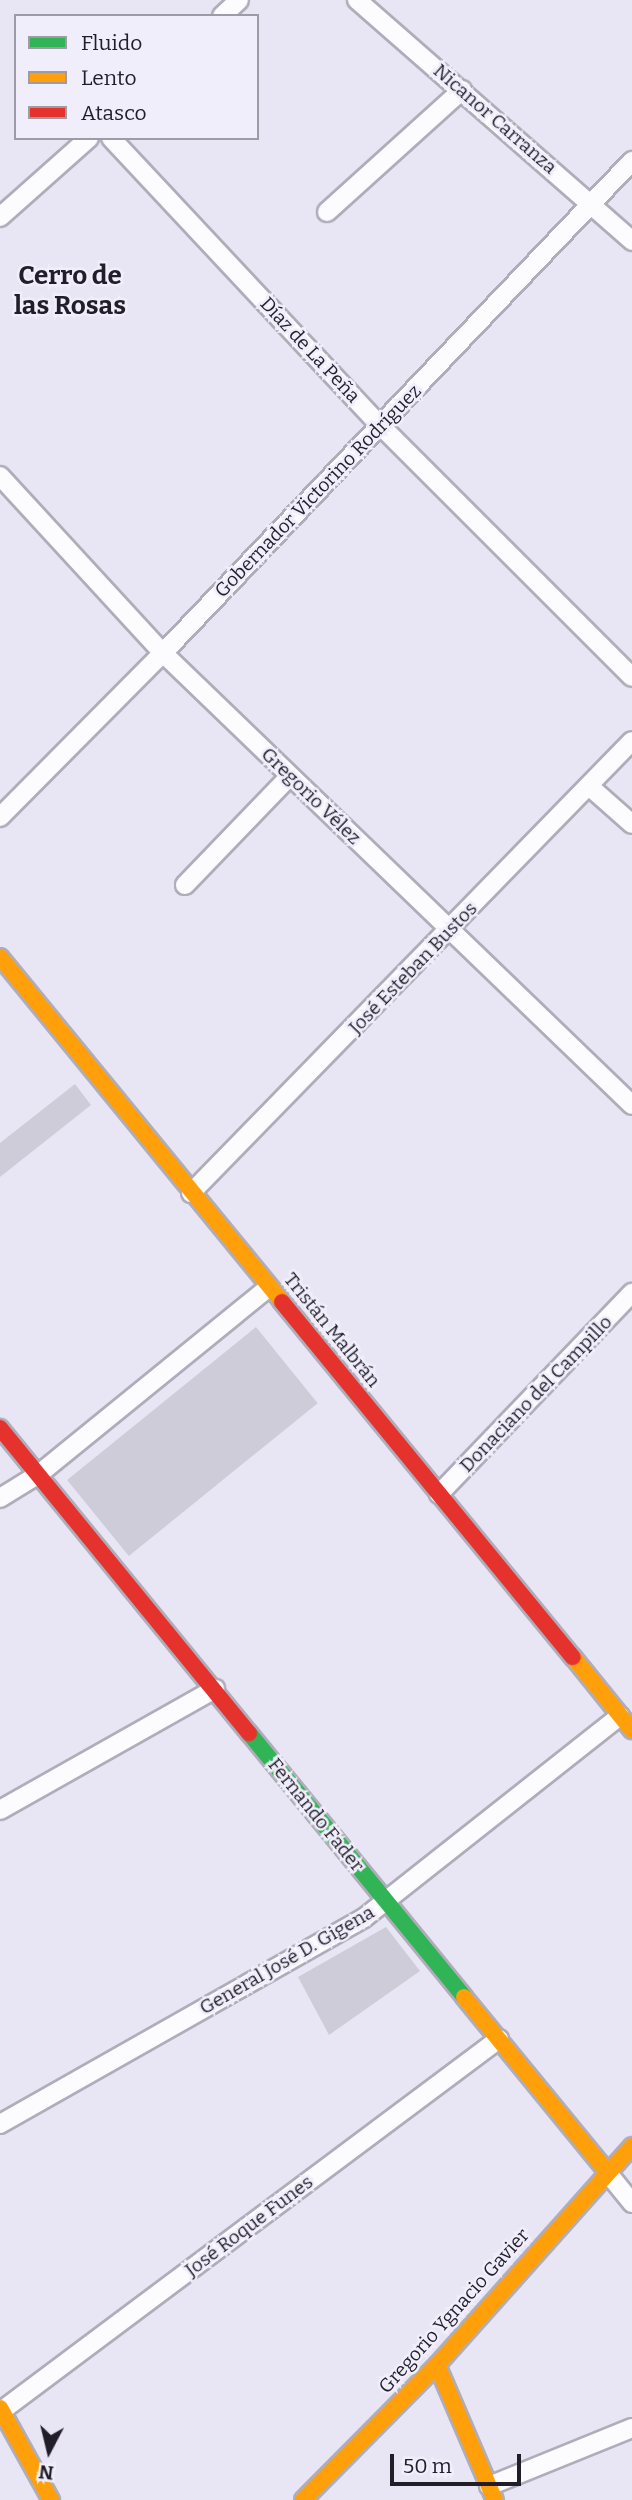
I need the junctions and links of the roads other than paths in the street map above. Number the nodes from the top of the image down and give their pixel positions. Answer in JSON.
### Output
{"nodes":[{"id":1,"x":239,"y":0,"type":"edge"},
{"id":2,"x":357,"y":0,"type":"edge"},
{"id":3,"x":224,"y":14,"type":"edge"},
{"id":4,"x":462,"y":90,"type":"junction"},
{"id":5,"x":87,"y":140,"type":"edge"},
{"id":6,"x":113,"y":140,"type":"edge"},
{"id":7,"x":632,"y":161,"type":"edge"},
{"id":8,"x":592,"y":203,"type":"junction"},
{"id":9,"x":327,"y":212,"type":"dead end"},
{"id":10,"x":0,"y":217,"type":"edge"},
{"id":11,"x":632,"y":241,"type":"edge"},
{"id":12,"x":380,"y":425,"type":"junction"},
{"id":13,"x":0,"y":476,"type":"edge"},
{"id":14,"x":163,"y":653,"type":"junction"},
{"id":15,"x":632,"y":677,"type":"edge"},
{"id":16,"x":632,"y":741,"type":"edge"},
{"id":17,"x":290,"y":776,"type":"junction"},
{"id":18,"x":589,"y":786,"type":"junction"},
{"id":19,"x":0,"y":817,"type":"edge"},
{"id":20,"x":632,"y":824,"type":"edge"},
{"id":21,"x":185,"y":885,"type":"dead end"},
{"id":22,"x":450,"y":930,"type":"junction"},
{"id":23,"x":0,"y":957,"type":"edge"},
{"id":24,"x":632,"y":1105,"type":"edge"},
{"id":25,"x":191,"y":1193,"type":"junction"},
{"id":26,"x":269,"y":1287,"type":"junction"},
{"id":27,"x":632,"y":1293,"type":"edge"},
{"id":28,"x":0,"y":1428,"type":"edge"},
{"id":29,"x":39,"y":1474,"type":"junction"},
{"id":30,"x":439,"y":1494,"type":"junction"},
{"id":31,"x":0,"y":1498,"type":"edge"},
{"id":32,"x":215,"y":1689,"type":"junction"},
{"id":33,"x":620,"y":1716,"type":"junction"},
{"id":34,"x":632,"y":1730,"type":"edge"},
{"id":35,"x":0,"y":1810,"type":"edge"},
{"id":36,"x":386,"y":1901,"type":"junction"},
{"id":37,"x":499,"y":2039,"type":"junction"},
{"id":38,"x":0,"y":2124,"type":"edge"},
{"id":39,"x":632,"y":2146,"type":"edge"},
{"id":40,"x":607,"y":2172,"type":"junction"},
{"id":41,"x":632,"y":2203,"type":"edge"},
{"id":42,"x":437,"y":2365,"type":"junction"},
{"id":43,"x":1,"y":2410,"type":"edge"},
{"id":44,"x":632,"y":2427,"type":"edge"},
{"id":45,"x":492,"y":2493,"type":"edge"},
{"id":46,"x":51,"y":2500,"type":"edge"},
{"id":47,"x":303,"y":2500,"type":"edge"}],
"edges":[{"from":1,"to":3,"type":"street"},
{"from":2,"to":4,"type":"street","name":"Nicanor Carranza"},
{"from":4,"to":8,"type":"street","name":"Nicanor Carranza"},
{"from":4,"to":9,"type":"street"},
{"from":5,"to":10,"type":"street"},
{"from":6,"to":12,"type":"street","name":"Díaz de La Peña"},
{"from":7,"to":8,"type":"street","name":"Gobernador Victorino Rodríguez"},
{"from":8,"to":11,"type":"street","name":"Nicanor Carranza"},
{"from":8,"to":12,"type":"street","name":"Gobernador Victorino Rodríguez"},
{"from":12,"to":14,"type":"street","name":"Gobernador Victorino Rodríguez"},
{"from":12,"to":15,"type":"street","name":"Díaz de La Peña"},
{"from":13,"to":14,"type":"street","name":"Gregorio Vélez"},
{"from":14,"to":17,"type":"street","name":"Gregorio Vélez"},
{"from":14,"to":19,"type":"street","name":"Gobernador Victorino Rodríguez"},
{"from":16,"to":18,"type":"street","name":"José Esteban Bustos"},
{"from":17,"to":21,"type":"street"},
{"from":17,"to":22,"type":"street","name":"Gregorio Vélez"},
{"from":18,"to":20,"type":"street"},
{"from":18,"to":22,"type":"street","name":"José Esteban Bustos"},
{"from":22,"to":24,"type":"street","name":"Gregorio Vélez"},
{"from":22,"to":25,"type":"street","name":"José Esteban Bustos"},
{"from":23,"to":25,"type":"main road","name":"Tristán Malbrán"},
{"from":25,"to":26,"type":"main road","name":"Tristán Malbrán"},
{"from":26,"to":29,"type":"street"},
{"from":26,"to":30,"type":"main road","name":"Tristán Malbrán"},
{"from":27,"to":30,"type":"street","name":"Donaciano del Campillo"},
{"from":28,"to":29,"type":"main road","name":"Fernando Fader"},
{"from":29,"to":31,"type":"street"},
{"from":29,"to":32,"type":"main road","name":"Fernando Fader"},
{"from":30,"to":33,"type":"main road","name":"Tristán Malbrán"},
{"from":32,"to":35,"type":"street"},
{"from":32,"to":36,"type":"main road","name":"Fernando Fader"},
{"from":33,"to":34,"type":"main road","name":"Tristán Malbrán"},
{"from":33,"to":36,"type":"street","name":"General José D. Gigena"},
{"from":36,"to":37,"type":"main road","name":"Fernando Fader"},
{"from":36,"to":38,"type":"street","name":"General José D. Gigena"},
{"from":37,"to":40,"type":"main road","name":"Fernando Fader"},
{"from":37,"to":43,"type":"street","name":"José Roque Funes"},
{"from":39,"to":40,"type":"main road","name":"Gregorio Ygnacio Gavier"},
{"from":40,"to":41,"type":"street","name":"Fernando Fader"},
{"from":40,"to":42,"type":"main road","name":"Gregorio Ygnacio Gavier"},
{"from":42,"to":45,"type":"main road"},
{"from":42,"to":47,"type":"main road","name":"Gregorio Ygnacio Gavier"},
{"from":43,"to":46,"type":"main road"},
{"from":44,"to":45,"type":"street"}]}
